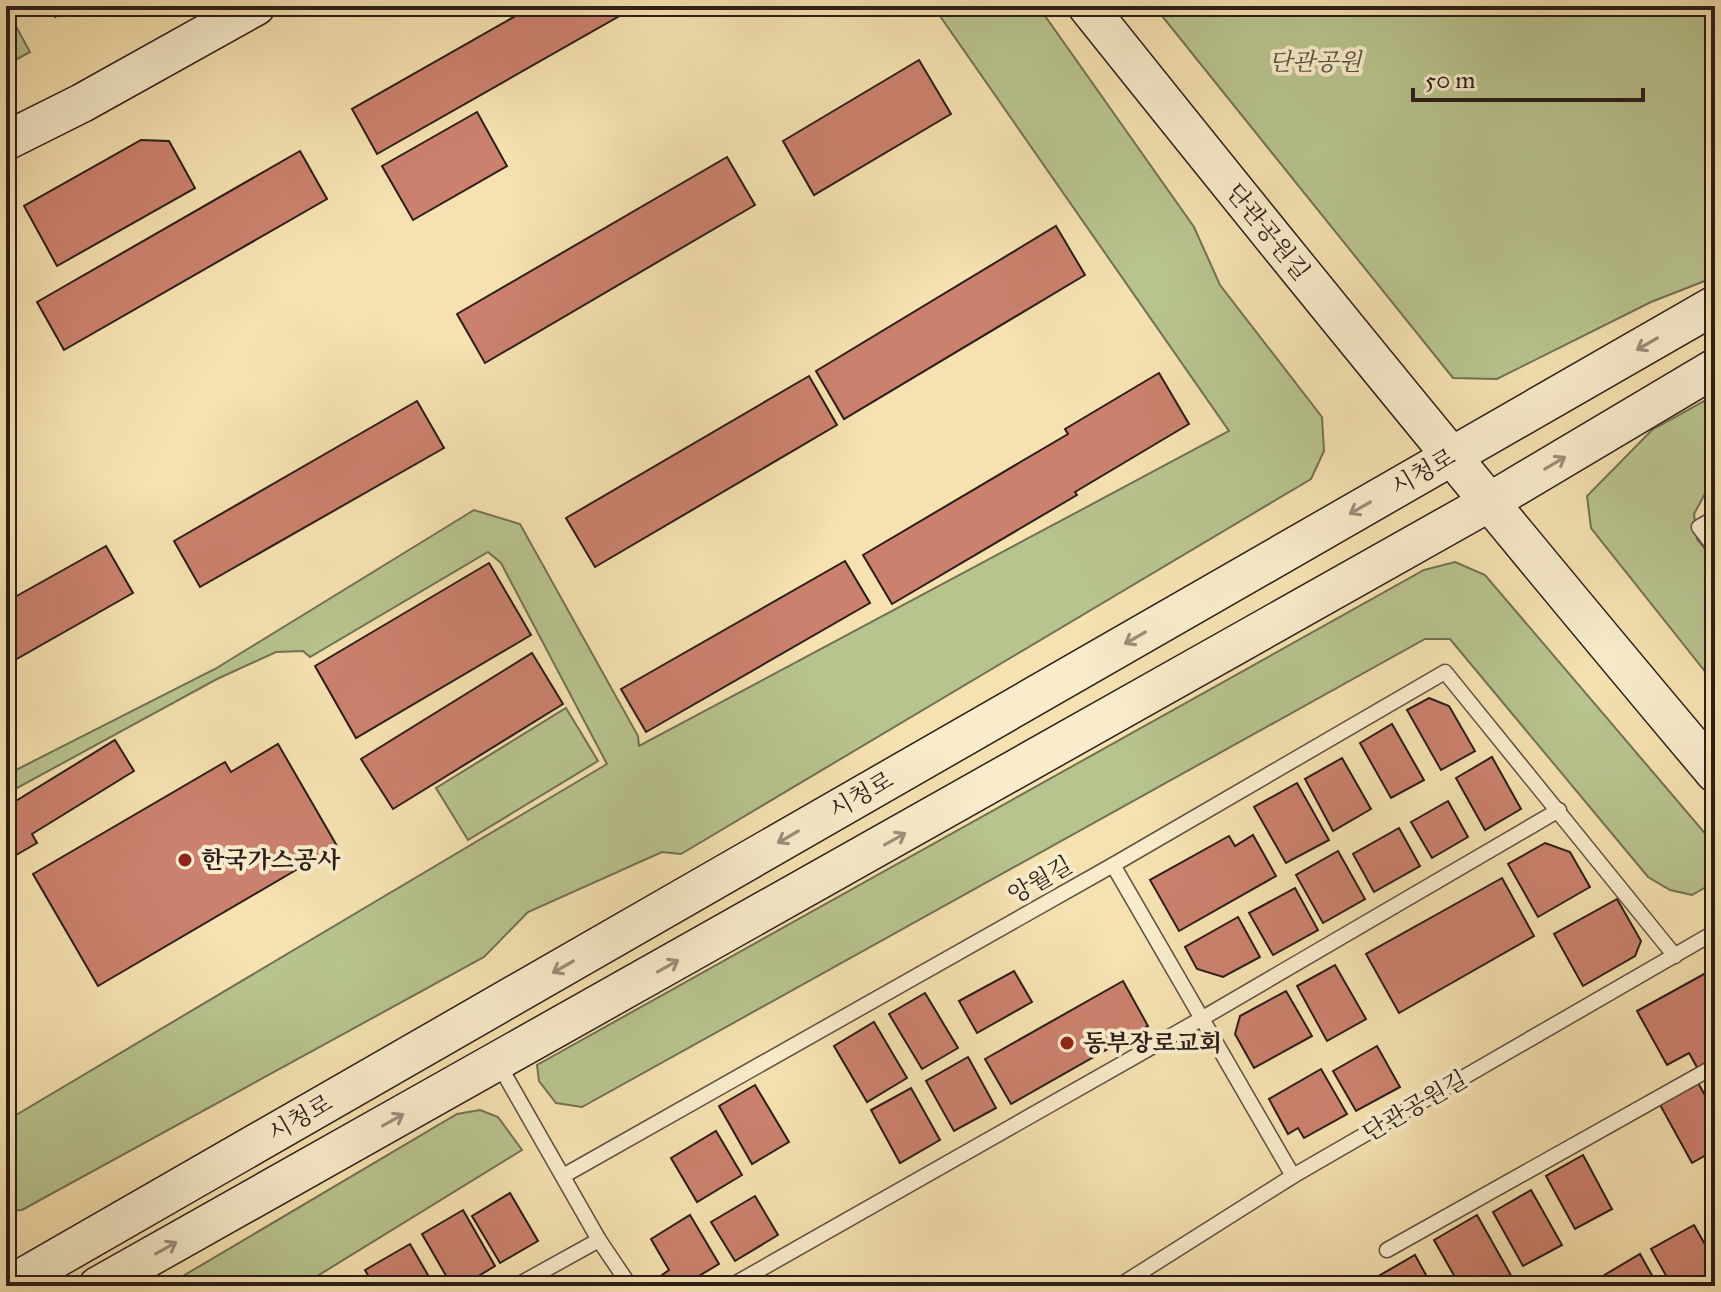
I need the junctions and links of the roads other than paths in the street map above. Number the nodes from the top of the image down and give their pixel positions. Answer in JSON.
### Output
{"nodes":[{"id":1,"x":256,"y":6,"type":"edge"},
{"id":2,"x":1087,"y":6,"type":"edge"},
{"id":3,"x":6,"y":141,"type":"edge"},
{"id":4,"x":1715,"y":305,"type":"edge"},
{"id":5,"x":1715,"y":368,"type":"edge"},
{"id":6,"x":1452,"y":456,"type":"junction"},
{"id":7,"x":1488,"y":503,"type":"junction"},
{"id":8,"x":1715,"y":518,"type":"edge"},
{"id":9,"x":1715,"y":548,"type":"edge"},
{"id":10,"x":1715,"y":773,"type":"edge"},
{"id":11,"x":1559,"y":810,"type":"junction"},
{"id":12,"x":1113,"y":865,"type":"junction"},
{"id":13,"x":1715,"y":932,"type":"edge"},
{"id":14,"x":1675,"y":956,"type":"junction"},
{"id":15,"x":1201,"y":1019,"type":"junction"},
{"id":16,"x":497,"y":1061,"type":"junction"},
{"id":17,"x":1715,"y":1066,"type":"edge"},
{"id":18,"x":563,"y":1176,"type":"junction"},
{"id":19,"x":1293,"y":1176,"type":"junction"},
{"id":20,"x":599,"y":1240,"type":"junction"},
{"id":21,"x":1387,"y":1250,"type":"dead end"},
{"id":22,"x":8,"y":1286,"type":"edge"},
{"id":23,"x":98,"y":1286,"type":"edge"},
{"id":24,"x":516,"y":1286,"type":"edge"},
{"id":25,"x":630,"y":1286,"type":"edge"},
{"id":26,"x":731,"y":1286,"type":"edge"},
{"id":27,"x":1119,"y":1286,"type":"edge"}],
"edges":[{"from":1,"to":3,"type":"street"},
{"from":2,"to":6,"type":"street","name":"단관공원길"},
{"from":4,"to":6,"type":"street","name":"시청로","one_way":true},
{"from":7,"to":5,"type":"street","name":"시청로","one_way":true},
{"from":6,"to":7,"type":"street","name":"단관공원길"},
{"from":6,"to":22,"type":"street","name":"시청로","one_way":true},
{"from":7,"to":10,"type":"street"},
{"from":16,"to":7,"type":"street","name":"시청로","one_way":true},
{"from":8,"to":9,"type":"lane"},
{"from":11,"to":12,"type":"lane","name":"앙월길"},
{"from":11,"to":14,"type":"lane","name":"앙월길"},
{"from":11,"to":15,"type":"lane"},
{"from":12,"to":15,"type":"lane"},
{"from":12,"to":18,"type":"lane","name":"앙월길"},
{"from":13,"to":14,"type":"lane","name":"단관공원길"},
{"from":14,"to":19,"type":"lane","name":"단관공원길"},
{"from":15,"to":19,"type":"lane"},
{"from":15,"to":26,"type":"lane"},
{"from":16,"to":18,"type":"lane"},
{"from":23,"to":16,"type":"street","name":"시청로","one_way":true},
{"from":17,"to":21,"type":"lane"},
{"from":18,"to":20,"type":"lane"},
{"from":19,"to":27,"type":"lane","name":"단관공원길"},
{"from":20,"to":24,"type":"lane"},
{"from":20,"to":25,"type":"lane"}]}
